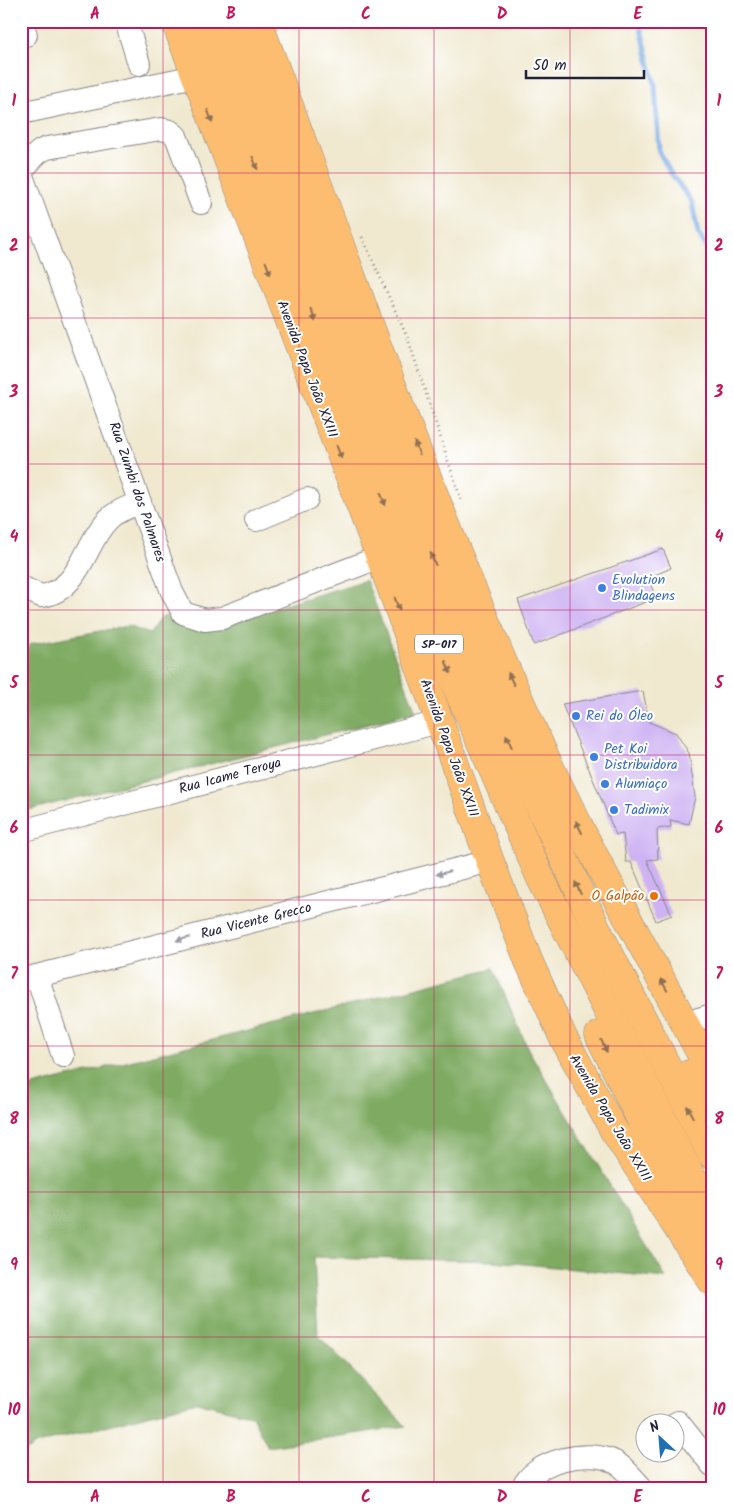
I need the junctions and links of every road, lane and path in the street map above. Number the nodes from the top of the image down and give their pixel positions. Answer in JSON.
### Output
{"nodes":[{"id":1,"x":126,"y":21,"type":"edge"},
{"id":2,"x":175,"y":21,"type":"edge"},
{"id":3,"x":202,"y":21,"type":"edge"},
{"id":4,"x":258,"y":21,"type":"edge"},
{"id":5,"x":227,"y":39,"type":"edge"},
{"id":6,"x":139,"y":64,"type":"dead end"},
{"id":7,"x":195,"y":76,"type":"junction"},
{"id":8,"x":21,"y":113,"type":"edge"},
{"id":9,"x":21,"y":169,"type":"edge"},
{"id":10,"x":21,"y":173,"type":"edge"},
{"id":11,"x":201,"y":203,"type":"dead end"},
{"id":12,"x":358,"y":230,"type":"dead end"},
{"id":13,"x":307,"y":499,"type":"dead end"},
{"id":14,"x":140,"y":502,"type":"junction"},
{"id":15,"x":464,"y":508,"type":"dead end"},
{"id":16,"x":256,"y":520,"type":"dead end"},
{"id":17,"x":380,"y":557,"type":"junction"},
{"id":18,"x":21,"y":587,"type":"edge"},
{"id":19,"x":439,"y":722,"type":"junction"},
{"id":20,"x":21,"y":831,"type":"edge"},
{"id":21,"x":490,"y":861,"type":"junction"},
{"id":22,"x":595,"y":925,"type":"junction"},
{"id":23,"x":568,"y":934,"type":"junction"},
{"id":24,"x":29,"y":978,"type":"edge"},
{"id":25,"x":712,"y":1015,"type":"edge"},
{"id":26,"x":685,"y":1023,"type":"junction"},
{"id":27,"x":63,"y":1056,"type":"dead end"},
{"id":28,"x":712,"y":1075,"type":"edge"},
{"id":29,"x":712,"y":1111,"type":"edge"},
{"id":30,"x":712,"y":1155,"type":"edge"},
{"id":31,"x":712,"y":1217,"type":"edge"},
{"id":32,"x":712,"y":1265,"type":"edge"},
{"id":33,"x":712,"y":1281,"type":"edge"},
{"id":34,"x":686,"y":1432,"type":"edge"},
{"id":35,"x":712,"y":1465,"type":"edge"},
{"id":36,"x":522,"y":1489,"type":"edge"},
{"id":37,"x":643,"y":1489,"type":"edge"}],
"edges":[{"from":1,"to":6,"type":"street"},
{"from":2,"to":7,"type":"main road","name":"Avenida Papa João XXIII"},
{"from":3,"to":5,"type":"main road","name":"Avenida Papa João XXIII","number":"SP-017"},
{"from":26,"to":4,"type":"main road","one_way":true},
{"from":22,"to":5,"type":"main road","name":"Avenida Papa João XXIII","number":"SP-017","one_way":true},
{"from":5,"to":23,"type":"main road","name":"Avenida Papa João XXIII","number":"SP-017","one_way":true},
{"from":7,"to":8,"type":"street"},
{"from":7,"to":17,"type":"main road","name":"Avenida Papa João XXIII","one_way":true},
{"from":9,"to":11,"type":"street"},
{"from":10,"to":14,"type":"street","name":"Rua Zumbi dos Palmares"},
{"from":12,"to":15,"type":"path"},
{"from":13,"to":16,"type":"street"},
{"from":14,"to":17,"type":"street","name":"Rua Zumbi dos Palmares"},
{"from":14,"to":18,"type":"street"},
{"from":17,"to":19,"type":"main road","name":"Avenida Papa João XXIII","one_way":true},
{"from":19,"to":20,"type":"street","name":"Rua Icame Teroya"},
{"from":19,"to":21,"type":"main road","name":"Avenida Papa João XXIII"},
{"from":21,"to":24,"type":"street","name":"Rua Vicente Grecco","one_way":true},
{"from":21,"to":33,"type":"main road","name":"Avenida Papa João XXIII"},
{"from":22,"to":29,"type":"main road"},
{"from":30,"to":22,"type":"main road","name":"Avenida Papa João XXIII","number":"SP-017","one_way":true},
{"from":23,"to":31,"type":"main road","name":"Avenida Papa João XXIII","number":"SP-017"},
{"from":23,"to":32,"type":"main road","one_way":true},
{"from":24,"to":27,"type":"street"},
{"from":25,"to":26,"type":"street"},
{"from":26,"to":28,"type":"main road"},
{"from":34,"to":35,"type":"street"},
{"from":36,"to":37,"type":"street"}]}
